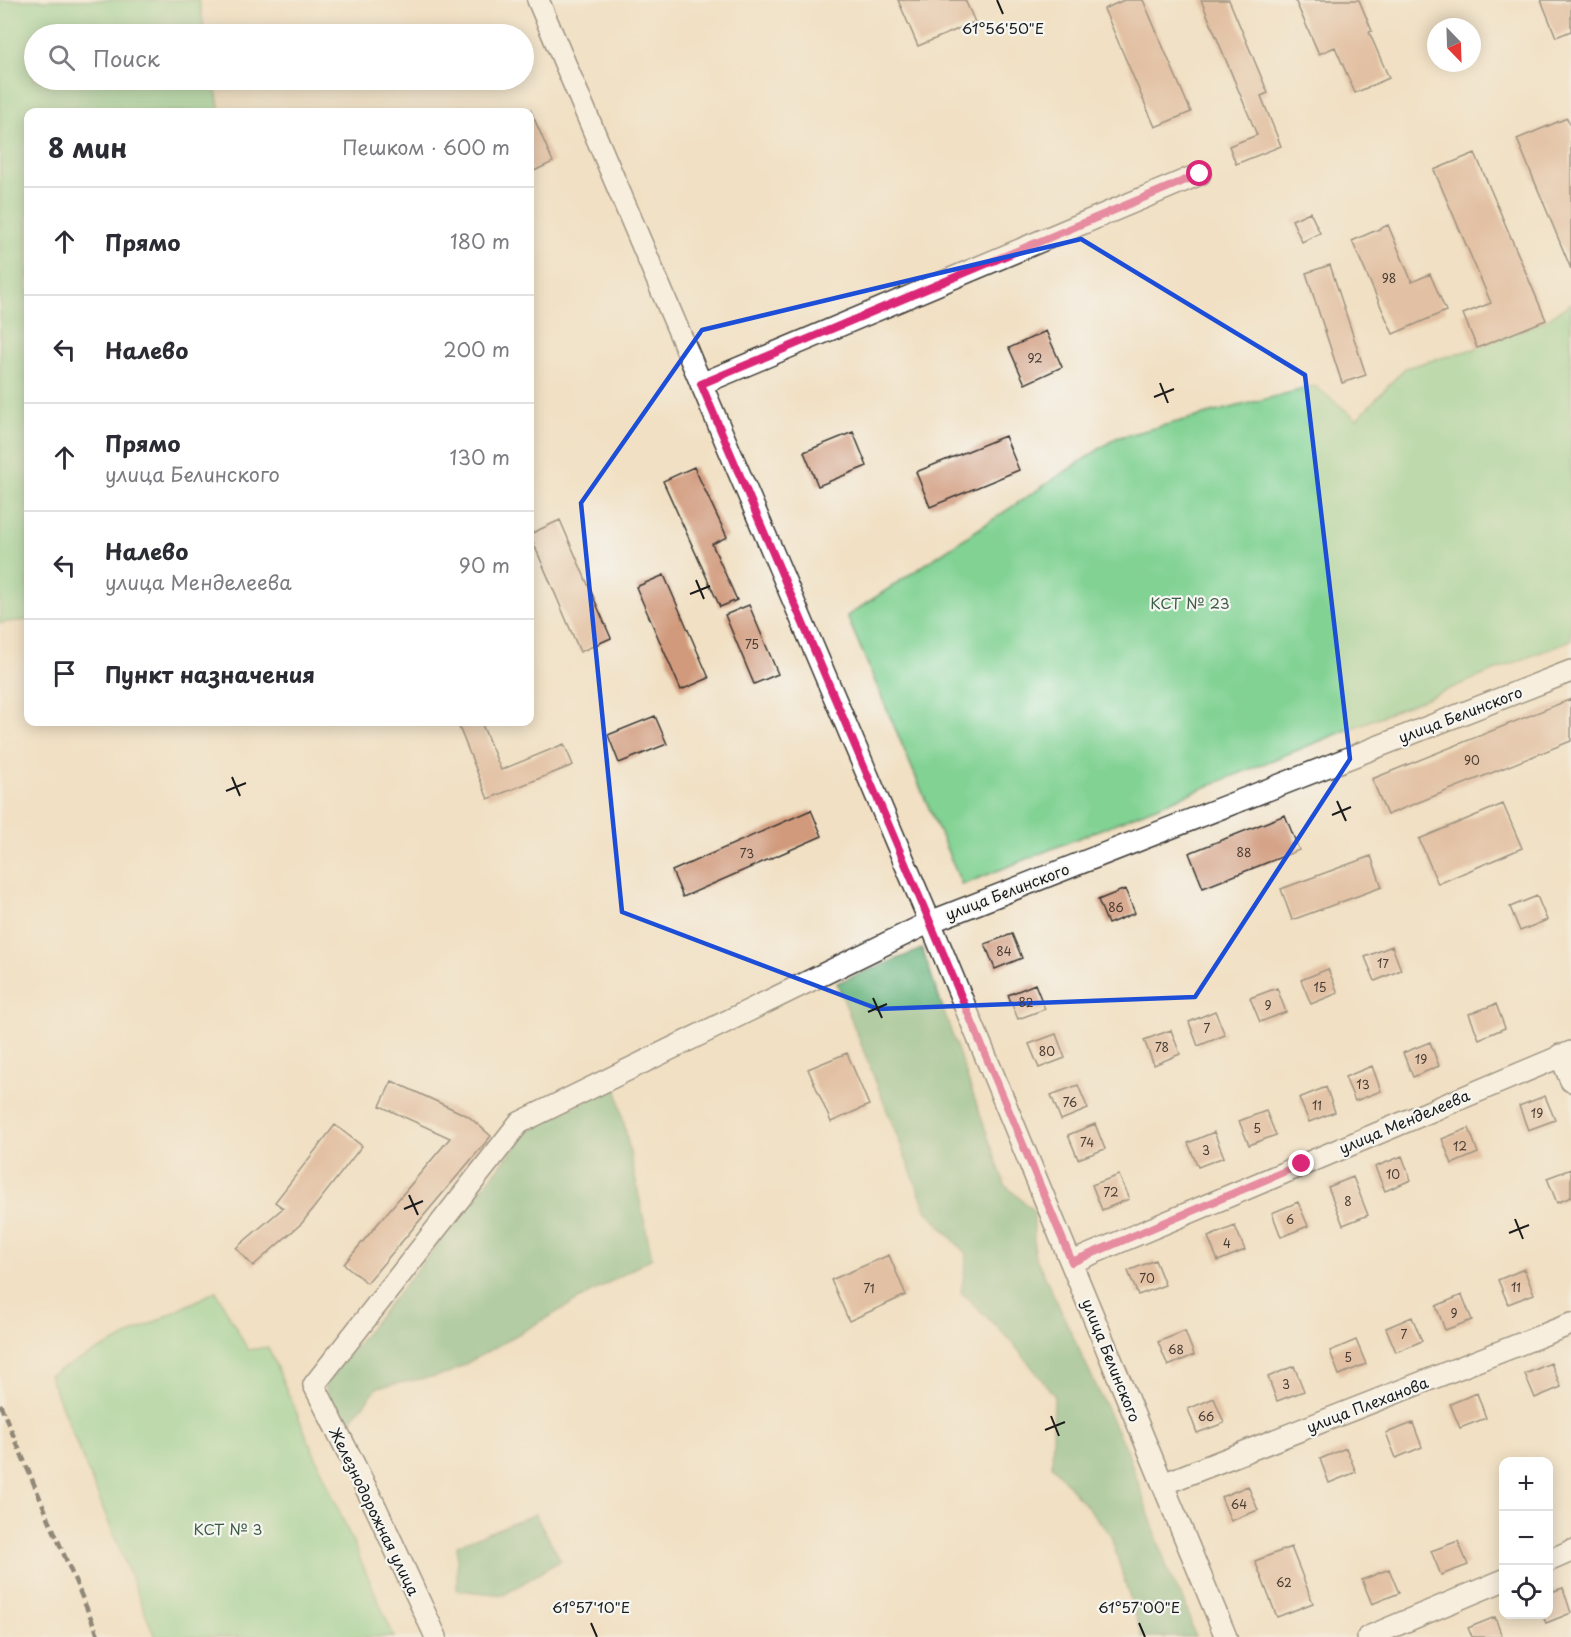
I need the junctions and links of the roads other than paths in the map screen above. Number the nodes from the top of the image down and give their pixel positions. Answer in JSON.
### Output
{"nodes":[{"id":1,"x":537,"y":0,"type":"edge"},
{"id":2,"x":1200,"y":174,"type":"dead end"},
{"id":3,"x":701,"y":384,"type":"junction"},
{"id":4,"x":1571,"y":671,"type":"edge"},
{"id":5,"x":930,"y":922,"type":"junction"},
{"id":6,"x":1565,"y":1053,"type":"edge"},
{"id":7,"x":1571,"y":1081,"type":"edge"},
{"id":8,"x":1072,"y":1262,"type":"junction"},
{"id":9,"x":1571,"y":1324,"type":"edge"},
{"id":10,"x":1163,"y":1484,"type":"junction"},
{"id":11,"x":1571,"y":1551,"type":"edge"},
{"id":12,"x":1553,"y":1559,"type":"edge"},
{"id":13,"x":1499,"y":1582,"type":"edge"},
{"id":14,"x":436,"y":1637,"type":"edge"},
{"id":15,"x":1226,"y":1637,"type":"edge"},
{"id":16,"x":1368,"y":1637,"type":"edge"}],
"edges":[{"from":1,"to":3,"type":"street"},
{"from":2,"to":3,"type":"street"},
{"from":3,"to":5,"type":"street"},
{"from":4,"to":5,"type":"street","name":"улица Белинского"},
{"from":5,"to":8,"type":"street","name":"улица Белинского"},
{"from":5,"to":14,"type":"street","name":"Железнодорожная улица"},
{"from":6,"to":7,"type":"street"},
{"from":6,"to":8,"type":"street","name":"улица Менделеева"},
{"from":8,"to":10,"type":"street","name":"улица Белинского"},
{"from":9,"to":10,"type":"street","name":"улица Плеханова"},
{"from":10,"to":15,"type":"street","name":"улица Белинского"},
{"from":11,"to":12,"type":"street"},
{"from":13,"to":16,"type":"street"}]}
